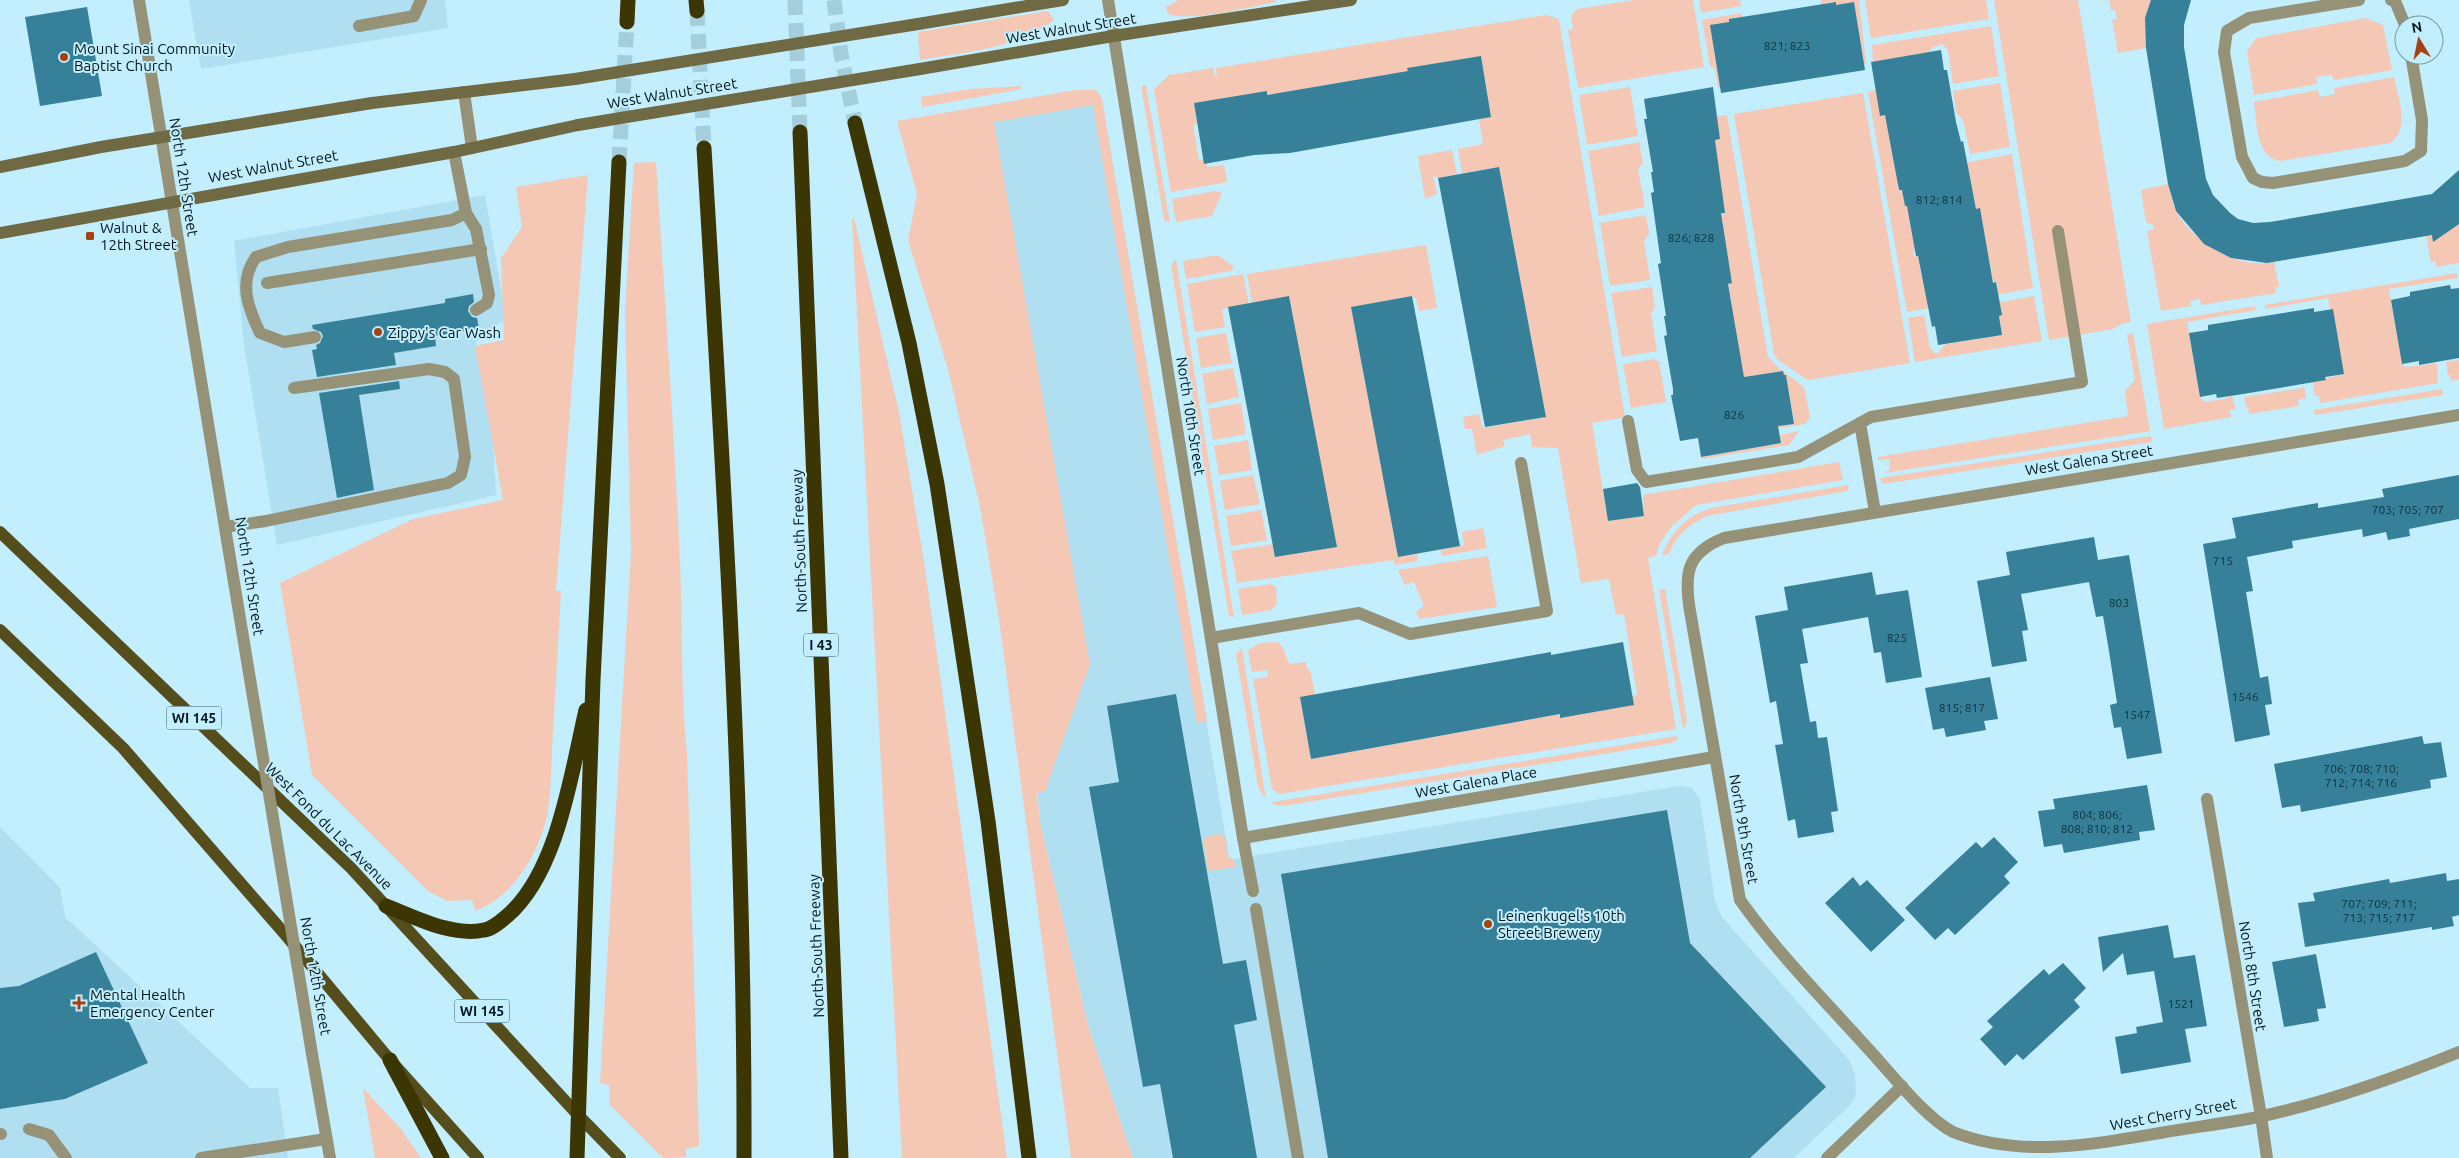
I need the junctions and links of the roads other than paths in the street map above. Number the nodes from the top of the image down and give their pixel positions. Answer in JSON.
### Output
{"nodes":[{"id":1,"x":139,"y":0,"type":"edge"},
{"id":2,"x":421,"y":0,"type":"edge"},
{"id":3,"x":628,"y":0,"type":"edge"},
{"id":4,"x":1063,"y":0,"type":"edge"},
{"id":5,"x":1108,"y":0,"type":"edge"},
{"id":6,"x":1351,"y":0,"type":"edge"},
{"id":7,"x":2359,"y":0,"type":"edge"},
{"id":8,"x":2390,"y":0,"type":"edge"},
{"id":9,"x":1309,"y":3,"type":"edge"},
{"id":10,"x":2313,"y":4,"type":"edge"},
{"id":11,"x":2402,"y":15,"type":"edge"},
{"id":12,"x":627,"y":22,"type":"tunnel mouth"},
{"id":13,"x":359,"y":26,"type":"dead end"},
{"id":14,"x":1113,"y":36,"type":"junction"},
{"id":15,"x":2412,"y":65,"type":"edge"},
{"id":16,"x":464,"y":92,"type":"junction"},
{"id":17,"x":855,"y":123,"type":"tunnel mouth"},
{"id":18,"x":800,"y":132,"type":"tunnel mouth"},
{"id":19,"x":162,"y":139,"type":"junction"},
{"id":20,"x":472,"y":148,"type":"junction"},
{"id":21,"x":704,"y":148,"type":"tunnel mouth"},
{"id":22,"x":454,"y":152,"type":"junction"},
{"id":23,"x":618,"y":162,"type":"tunnel mouth"},
{"id":24,"x":0,"y":167,"type":"edge"},
{"id":25,"x":172,"y":201,"type":"junction"},
{"id":26,"x":466,"y":213,"type":"junction"},
{"id":27,"x":2058,"y":231,"type":"dead end"},
{"id":28,"x":0,"y":232,"type":"edge"},
{"id":29,"x":481,"y":250,"type":"junction"},
{"id":30,"x":266,"y":284,"type":"dead end"},
{"id":31,"x":476,"y":310,"type":"dead end"},
{"id":32,"x":315,"y":337,"type":"dead end"},
{"id":33,"x":294,"y":388,"type":"dead end"},
{"id":34,"x":2459,"y":415,"type":"edge"},
{"id":35,"x":1628,"y":421,"type":"dead end"},
{"id":36,"x":1860,"y":423,"type":"junction"},
{"id":37,"x":1521,"y":463,"type":"dead end"},
{"id":38,"x":1875,"y":512,"type":"junction"},
{"id":39,"x":224,"y":528,"type":"junction"},
{"id":40,"x":0,"y":532,"type":"edge"},
{"id":41,"x":1724,"y":538,"type":"joint"},
{"id":42,"x":0,"y":630,"type":"edge"},
{"id":43,"x":1211,"y":638,"type":"junction"},
{"id":44,"x":594,"y":680,"type":"junction"},
{"id":45,"x":1714,"y":758,"type":"junction"},
{"id":46,"x":2208,"y":799,"type":"dead end"},
{"id":47,"x":1243,"y":838,"type":"junction"},
{"id":48,"x":1253,"y":891,"type":"dead end"},
{"id":49,"x":386,"y":906,"type":"junction"},
{"id":50,"x":1256,"y":909,"type":"dead end"},
{"id":51,"x":2459,"y":1052,"type":"edge"},
{"id":52,"x":390,"y":1060,"type":"junction"},
{"id":53,"x":1902,"y":1086,"type":"junction"},
{"id":54,"x":578,"y":1116,"type":"junction"},
{"id":55,"x":2261,"y":1116,"type":"junction"},
{"id":56,"x":29,"y":1129,"type":"dead end"},
{"id":57,"x":326,"y":1138,"type":"junction"},
{"id":58,"x":66,"y":1158,"type":"edge"},
{"id":59,"x":201,"y":1158,"type":"edge"},
{"id":60,"x":330,"y":1158,"type":"edge"},
{"id":61,"x":442,"y":1158,"type":"edge"},
{"id":62,"x":478,"y":1158,"type":"edge"},
{"id":63,"x":577,"y":1158,"type":"edge"},
{"id":64,"x":620,"y":1158,"type":"edge"},
{"id":65,"x":744,"y":1158,"type":"edge"},
{"id":66,"x":841,"y":1158,"type":"edge"},
{"id":67,"x":1029,"y":1158,"type":"edge"},
{"id":68,"x":1298,"y":1158,"type":"edge"},
{"id":69,"x":1827,"y":1158,"type":"edge"},
{"id":70,"x":2268,"y":1158,"type":"edge"}],
"edges":[{"from":1,"to":19,"type":"street","name":"North 12th Street"},
{"from":2,"to":13,"type":"street"},
{"from":3,"to":12,"type":"highway"},
{"from":4,"to":16,"type":"main road","name":"West Walnut Street","bridge":true},
{"from":5,"to":14,"type":"street","name":"North 10th Street"},
{"from":6,"to":9,"type":"main road","name":"West Walnut Street"},
{"from":7,"to":10,"type":"street"},
{"from":8,"to":11,"type":"street"},
{"from":9,"to":14,"type":"main road","name":"West Walnut Street"},
{"from":10,"to":15,"type":"street"},
{"from":14,"to":20,"type":"main road","name":"West Walnut Street","bridge":true},
{"from":14,"to":43,"type":"street","name":"North 10th Street"},
{"from":16,"to":19,"type":"main road","name":"West Walnut Street"},
{"from":16,"to":20,"type":"street"},
{"from":17,"to":67,"type":"highway"},
{"from":18,"to":66,"type":"highway","name":"North-South Freeway","number":"I 43"},
{"from":19,"to":24,"type":"main road","name":"West Walnut Street"},
{"from":19,"to":25,"type":"street","name":"North 12th Street"},
{"from":20,"to":22,"type":"main road","name":"West Walnut Street"},
{"from":21,"to":65,"type":"highway"},
{"from":22,"to":25,"type":"main road","name":"West Walnut Street"},
{"from":22,"to":26,"type":"street"},
{"from":23,"to":44,"type":"highway"},
{"from":25,"to":28,"type":"main road","name":"West Walnut Street"},
{"from":25,"to":39,"type":"street","name":"North 12th Street"},
{"from":26,"to":29,"type":"street"},
{"from":26,"to":32,"type":"street"},
{"from":27,"to":36,"type":"street"},
{"from":29,"to":30,"type":"street"},
{"from":29,"to":31,"type":"street"},
{"from":33,"to":39,"type":"street"},
{"from":34,"to":38,"type":"street","name":"West Galena Street"},
{"from":35,"to":36,"type":"street"},
{"from":36,"to":38,"type":"street"},
{"from":37,"to":43,"type":"street"},
{"from":38,"to":41,"type":"street","name":"West Galena Street"},
{"from":39,"to":57,"type":"street","name":"North 12th Street","bridge":true},
{"from":40,"to":49,"type":"main road","name":"West Fond du Lac Avenue","number":"WI 145"},
{"from":41,"to":45,"type":"street","name":"North 9th Street"},
{"from":42,"to":52,"type":"main road"},
{"from":43,"to":47,"type":"street","name":"North 10th Street"},
{"from":44,"to":49,"type":"highway"},
{"from":44,"to":54,"type":"highway"},
{"from":45,"to":47,"type":"street","name":"West Galena Place"},
{"from":45,"to":53,"type":"street","name":"North 9th Street"},
{"from":46,"to":55,"type":"street","name":"North 8th Street"},
{"from":47,"to":48,"type":"street","name":"North 10th Street"},
{"from":49,"to":54,"type":"main road","name":"West Fond du Lac Avenue","number":"WI 145"},
{"from":50,"to":68,"type":"street"},
{"from":51,"to":55,"type":"street","name":"West Cherry Street"},
{"from":52,"to":61,"type":"highway"},
{"from":52,"to":62,"type":"main road"},
{"from":53,"to":55,"type":"street","name":"West Cherry Street"},
{"from":53,"to":69,"type":"street"},
{"from":54,"to":63,"type":"highway"},
{"from":54,"to":64,"type":"main road","name":"West Fond du Lac Avenue","number":"WI 145"},
{"from":55,"to":70,"type":"street","name":"North 8th Street"},
{"from":56,"to":58,"type":"street"},
{"from":57,"to":59,"type":"street"},
{"from":57,"to":60,"type":"street","name":"North 12th Street"}]}
